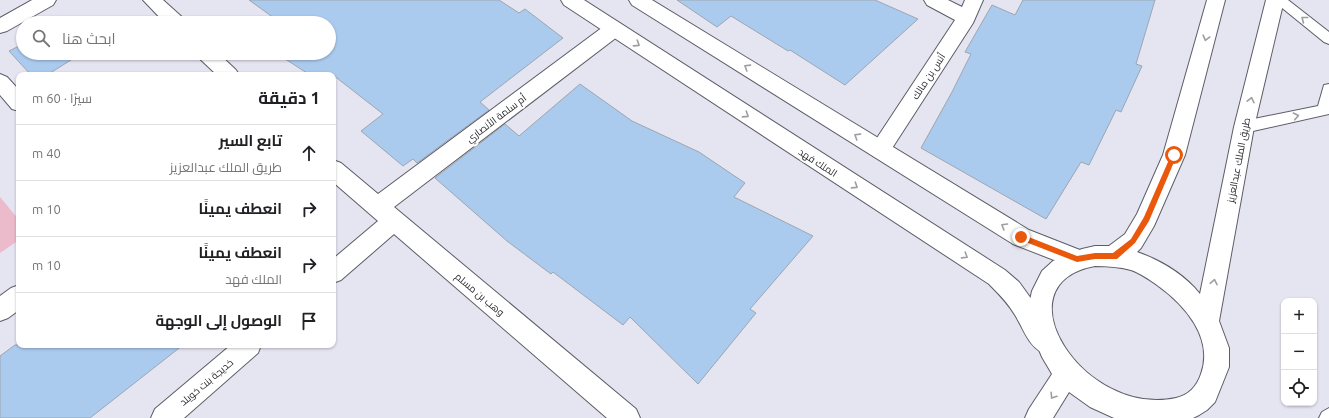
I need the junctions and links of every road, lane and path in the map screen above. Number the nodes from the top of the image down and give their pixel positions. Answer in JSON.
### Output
{"nodes":[{"id":1,"x":47,"y":0,"type":"edge"},
{"id":2,"x":152,"y":0,"type":"edge"},
{"id":3,"x":570,"y":0,"type":"edge"},
{"id":4,"x":638,"y":0,"type":"edge"},
{"id":5,"x":933,"y":0,"type":"edge"},
{"id":6,"x":974,"y":0,"type":"edge"},
{"id":7,"x":1216,"y":0,"type":"edge"},
{"id":8,"x":1275,"y":0,"type":"edge"},
{"id":9,"x":1280,"y":0,"type":"edge"},
{"id":10,"x":18,"y":16,"type":"edge"},
{"id":11,"x":169,"y":16,"type":"edge"},
{"id":12,"x":16,"y":17,"type":"edge"},
{"id":13,"x":966,"y":18,"type":"junction"},
{"id":14,"x":0,"y":26,"type":"edge"},
{"id":15,"x":614,"y":29,"type":"junction"},
{"id":16,"x":1329,"y":39,"type":"edge"},
{"id":17,"x":213,"y":60,"type":"edge"},
{"id":18,"x":226,"y":72,"type":"edge"},
{"id":19,"x":0,"y":82,"type":"edge"},
{"id":20,"x":1329,"y":89,"type":"edge"},
{"id":21,"x":16,"y":100,"type":"edge"},
{"id":22,"x":1244,"y":127,"type":"junction"},
{"id":23,"x":880,"y":150,"type":"junction"},
{"id":24,"x":336,"y":172,"type":"edge"},
{"id":25,"x":386,"y":214,"type":"junction"},
{"id":26,"x":1114,"y":256,"type":"junction"},
{"id":27,"x":1077,"y":259,"type":"junction"},
{"id":28,"x":336,"y":271,"type":"edge"},
{"id":29,"x":16,"y":298,"type":"edge"},
{"id":30,"x":0,"y":310,"type":"edge"},
{"id":31,"x":1207,"y":320,"type":"junction"},
{"id":32,"x":1047,"y":343,"type":"junction"},
{"id":33,"x":246,"y":348,"type":"edge"},
{"id":34,"x":1067,"y":373,"type":"junction"},
{"id":35,"x":1152,"y":417,"type":"edge"},
{"id":36,"x":164,"y":418,"type":"edge"},
{"id":37,"x":627,"y":418,"type":"edge"},
{"id":38,"x":1038,"y":418,"type":"edge"}],
"edges":[{"from":1,"to":10,"type":"street"},
{"from":2,"to":11,"type":"street"},
{"from":3,"to":15,"type":"street","name":"الملك فهد"},
{"from":23,"to":4,"type":"street","one_way":true},
{"from":5,"to":13,"type":"street"},
{"from":6,"to":13,"type":"street","name":"أنس بن مالك"},
{"from":7,"to":26,"type":"street","one_way":true},
{"from":22,"to":8,"type":"street","name":"طريق الملك عبدالعزيز","one_way":true},
{"from":16,"to":9,"type":"lane","one_way":true},
{"from":12,"to":14,"type":"street"},
{"from":13,"to":23,"type":"street","name":"أنس بن مالك"},
{"from":15,"to":25,"type":"street","name":"أم سلمة الأنصاري"},
{"from":15,"to":32,"type":"street","name":"الملك فهد","one_way":true},
{"from":17,"to":18,"type":"street"},
{"from":19,"to":21,"type":"street"},
{"from":22,"to":20,"type":"lane","one_way":true},
{"from":31,"to":22,"type":"street","name":"طريق الملك عبدالعزيز","one_way":true},
{"from":27,"to":23,"type":"street","one_way":true},
{"from":24,"to":25,"type":"street","name":"وهب بن مسلم"},
{"from":25,"to":28,"type":"street"},
{"from":25,"to":37,"type":"street","name":"وهب بن مسلم"},
{"from":26,"to":27,"type":"street"},
{"from":26,"to":31,"type":"street"},
{"from":27,"to":32,"type":"street"},
{"from":29,"to":30,"type":"street"},
{"from":31,"to":35,"type":"street"},
{"from":32,"to":34,"type":"street"},
{"from":33,"to":36,"type":"street","name":"خديجة بنت خويلد"},
{"from":34,"to":35,"type":"street"},
{"from":34,"to":38,"type":"street","one_way":true}]}
